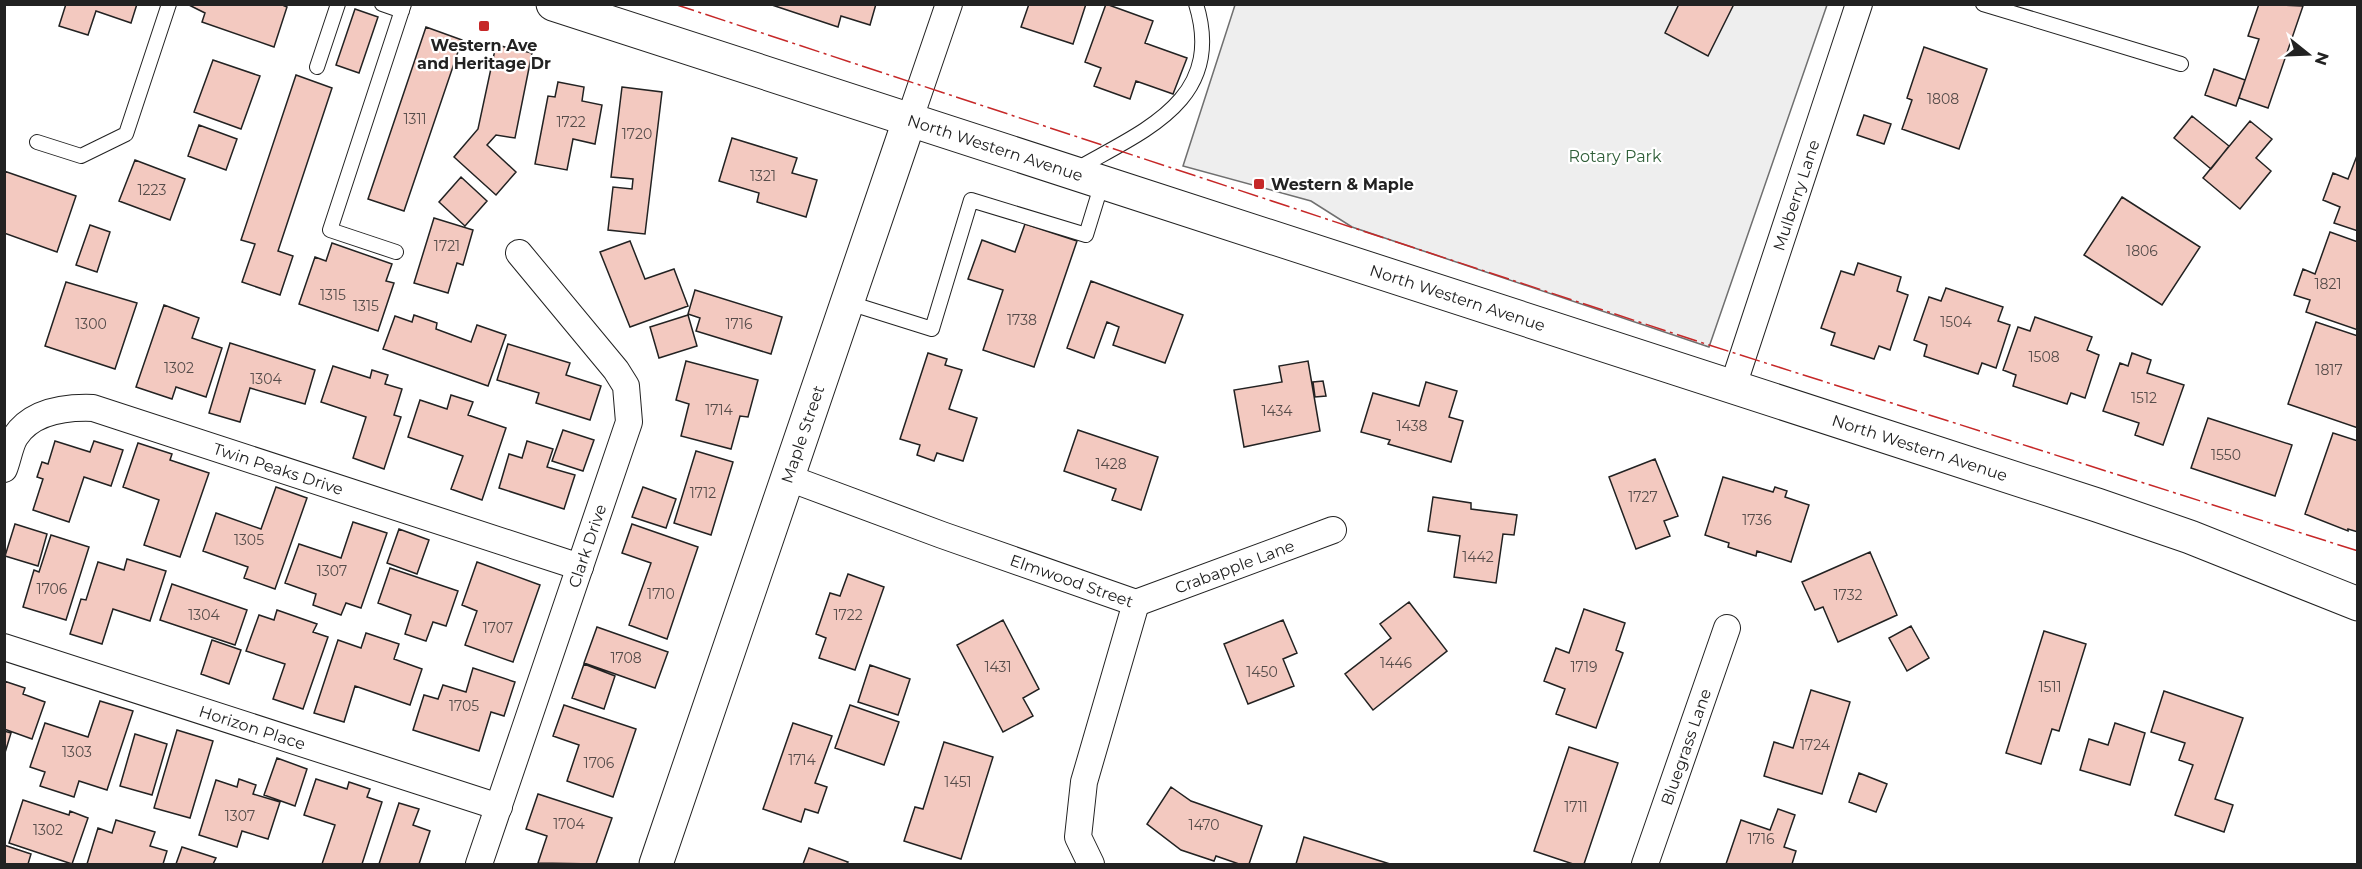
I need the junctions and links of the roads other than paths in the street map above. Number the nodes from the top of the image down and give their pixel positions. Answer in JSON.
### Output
{"nodes":[{"id":1,"x":169,"y":4,"type":"edge"},
{"id":2,"x":338,"y":4,"type":"edge"},
{"id":3,"x":382,"y":4,"type":"edge"},
{"id":4,"x":553,"y":4,"type":"edge"},
{"id":5,"x":949,"y":4,"type":"edge"},
{"id":6,"x":1196,"y":4,"type":"edge"},
{"id":7,"x":1859,"y":4,"type":"edge"},
{"id":8,"x":1983,"y":4,"type":"edge"},
{"id":9,"x":403,"y":8,"type":"edge"},
{"id":10,"x":2181,"y":64,"type":"dead end"},
{"id":11,"x":317,"y":67,"type":"dead end"},
{"id":12,"x":909,"y":121,"type":"junction"},
{"id":13,"x":37,"y":142,"type":"dead end"},
{"id":14,"x":1070,"y":173,"type":"junction"},
{"id":15,"x":1102,"y":183,"type":"junction"},
{"id":16,"x":396,"y":252,"type":"dead end"},
{"id":17,"x":519,"y":254,"type":"dead end"},
{"id":18,"x":846,"y":303,"type":"junction"},
{"id":19,"x":1733,"y":386,"type":"junction"},
{"id":20,"x":4,"y":469,"type":"edge"},
{"id":21,"x":786,"y":477,"type":"junction"},
{"id":22,"x":1333,"y":530,"type":"dead end"},
{"id":23,"x":580,"y":567,"type":"junction"},
{"id":24,"x":1136,"y":603,"type":"junction"},
{"id":25,"x":2358,"y":604,"type":"edge"},
{"id":26,"x":1727,"y":627,"type":"dead end"},
{"id":27,"x":4,"y":647,"type":"edge"},
{"id":28,"x":499,"y":807,"type":"junction"},
{"id":29,"x":479,"y":864,"type":"edge"},
{"id":30,"x":656,"y":864,"type":"edge"},
{"id":31,"x":1091,"y":864,"type":"edge"},
{"id":32,"x":1645,"y":864,"type":"edge"}],
"edges":[{"from":1,"to":13,"type":"lane"},
{"from":2,"to":11,"type":"lane"},
{"from":3,"to":9,"type":"lane"},
{"from":4,"to":12,"type":"main road","name":"North Western Avenue"},
{"from":5,"to":12,"type":"street","name":"Maple Street"},
{"from":6,"to":14,"type":"lane"},
{"from":7,"to":19,"type":"street","name":"Mulberry Lane"},
{"from":8,"to":10,"type":"lane"},
{"from":9,"to":16,"type":"lane"},
{"from":12,"to":14,"type":"main road","name":"North Western Avenue"},
{"from":12,"to":18,"type":"main road","name":"Maple Street"},
{"from":14,"to":15,"type":"main road","name":"North Western Avenue"},
{"from":15,"to":18,"type":"lane"},
{"from":15,"to":19,"type":"main road","name":"North Western Avenue"},
{"from":17,"to":23,"type":"street","name":"Clark Drive"},
{"from":18,"to":21,"type":"main road","name":"Maple Street"},
{"from":19,"to":25,"type":"main road","name":"North Western Avenue"},
{"from":20,"to":23,"type":"street","name":"Twin Peaks Drive"},
{"from":21,"to":24,"type":"street","name":"Elmwood Street"},
{"from":21,"to":30,"type":"main road","name":"Maple Street"},
{"from":22,"to":24,"type":"street","name":"Crabapple Lane"},
{"from":23,"to":28,"type":"street","name":"Clark Drive"},
{"from":24,"to":31,"type":"street","name":"Elmwood Street"},
{"from":26,"to":32,"type":"street","name":"Bluegrass Lane"},
{"from":27,"to":28,"type":"street","name":"Horizon Place"},
{"from":28,"to":29,"type":"street","name":"Clark Drive"}]}
